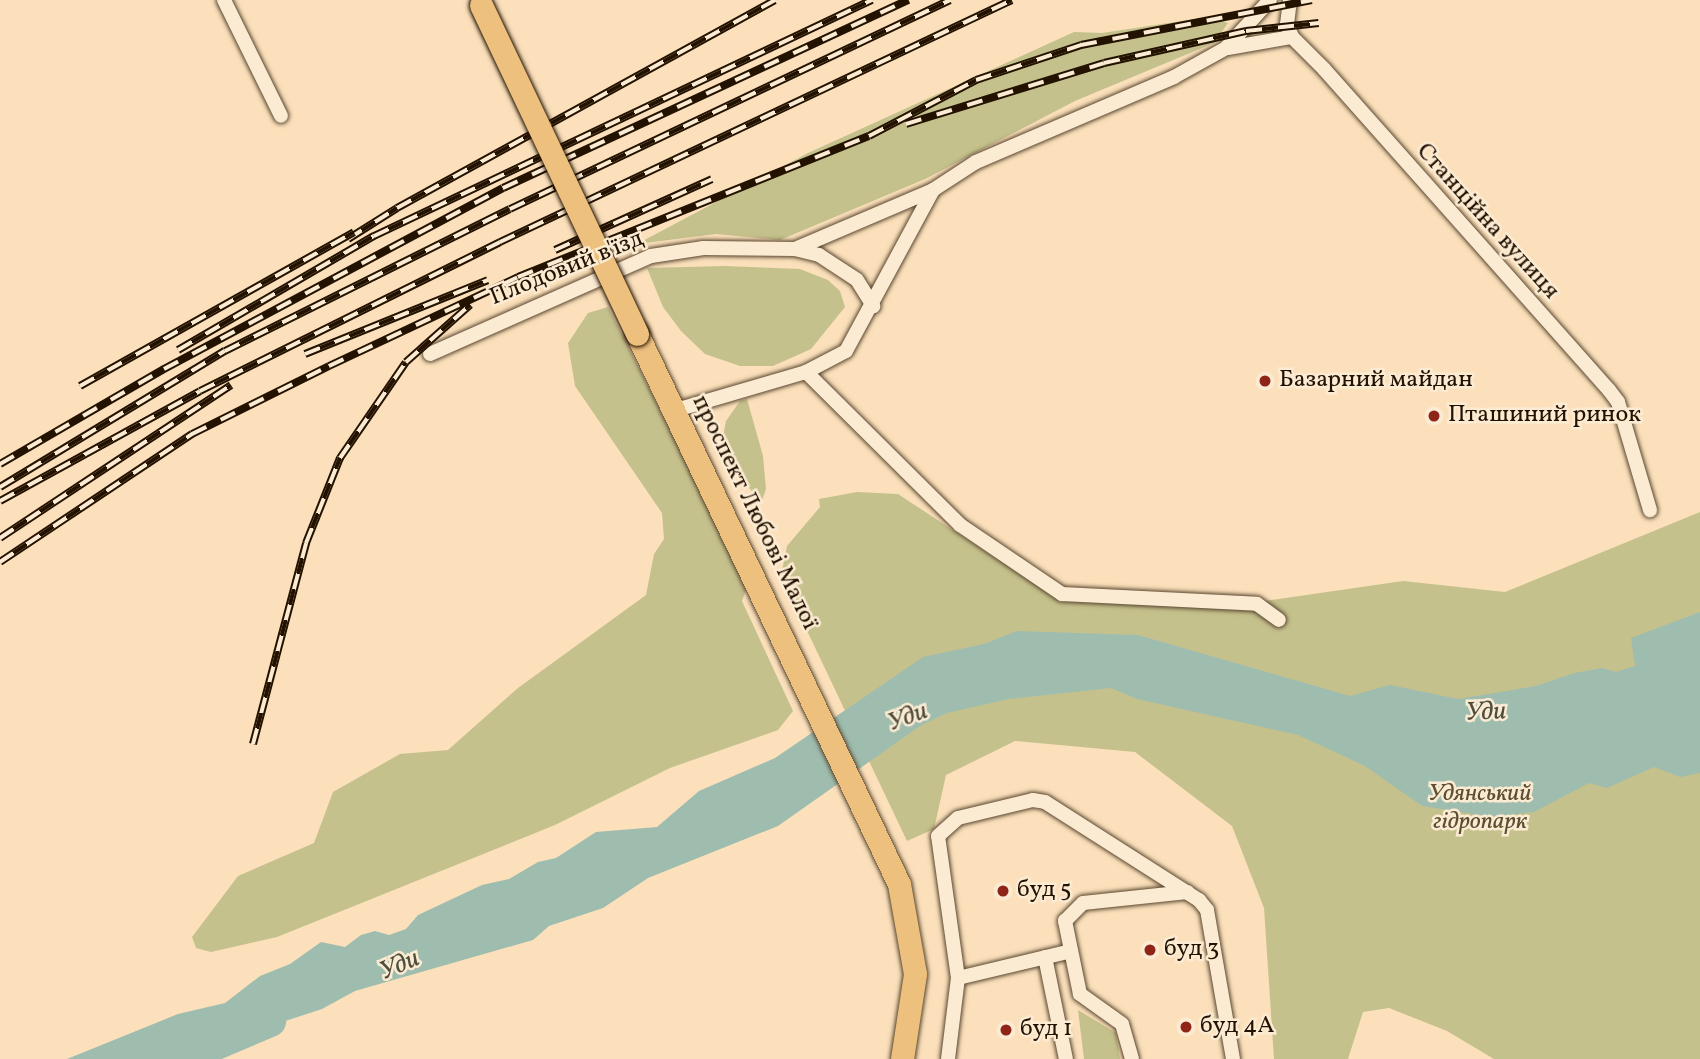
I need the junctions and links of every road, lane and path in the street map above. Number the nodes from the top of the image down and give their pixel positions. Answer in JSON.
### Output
{"nodes":[{"id":1,"x":224,"y":0,"type":"edge"},
{"id":2,"x":1270,"y":0,"type":"edge"},
{"id":3,"x":1290,"y":0,"type":"edge"},
{"id":4,"x":480,"y":3,"type":"edge"},
{"id":5,"x":1292,"y":37,"type":"junction"},
{"id":6,"x":1226,"y":48,"type":"junction"},
{"id":7,"x":281,"y":116,"type":"dead end"},
{"id":8,"x":933,"y":190,"type":"junction"},
{"id":9,"x":795,"y":249,"type":"junction"},
{"id":10,"x":873,"y":306,"type":"junction"},
{"id":11,"x":429,"y":354,"type":"dead end"},
{"id":12,"x":806,"y":372,"type":"junction"},
{"id":13,"x":676,"y":410,"type":"junction"},
{"id":14,"x":1650,"y":510,"type":"dead end"},
{"id":15,"x":1279,"y":620,"type":"dead end"},
{"id":16,"x":1187,"y":892,"type":"junction"},
{"id":17,"x":1071,"y":951,"type":"junction"},
{"id":18,"x":1045,"y":957,"type":"junction"},
{"id":19,"x":958,"y":978,"type":"junction"},
{"id":20,"x":902,"y":1059,"type":"edge"},
{"id":21,"x":948,"y":1059,"type":"edge"},
{"id":22,"x":1066,"y":1059,"type":"edge"},
{"id":23,"x":1132,"y":1059,"type":"edge"},
{"id":24,"x":1233,"y":1059,"type":"edge"}],
"edges":[{"from":1,"to":7,"type":"street"},
{"from":2,"to":6,"type":"street"},
{"from":3,"to":5,"type":"street"},
{"from":4,"to":13,"type":"main road","name":"проспект Любові Малої","bridge":true},
{"from":5,"to":6,"type":"street"},
{"from":5,"to":14,"type":"street","name":"Станційна вулиця"},
{"from":6,"to":8,"type":"street"},
{"from":8,"to":9,"type":"street"},
{"from":8,"to":10,"type":"street"},
{"from":9,"to":10,"type":"street","name":"Плодовий в'їзд"},
{"from":9,"to":11,"type":"street","name":"Плодовий в'їзд"},
{"from":10,"to":12,"type":"street"},
{"from":12,"to":13,"type":"street"},
{"from":12,"to":15,"type":"street"},
{"from":13,"to":20,"type":"main road","name":"проспект Любові Малої"},
{"from":16,"to":17,"type":"street"},
{"from":16,"to":19,"type":"street"},
{"from":16,"to":24,"type":"street"},
{"from":17,"to":18,"type":"street"},
{"from":17,"to":23,"type":"street"},
{"from":18,"to":19,"type":"street"},
{"from":18,"to":22,"type":"street"},
{"from":19,"to":21,"type":"street"}]}
